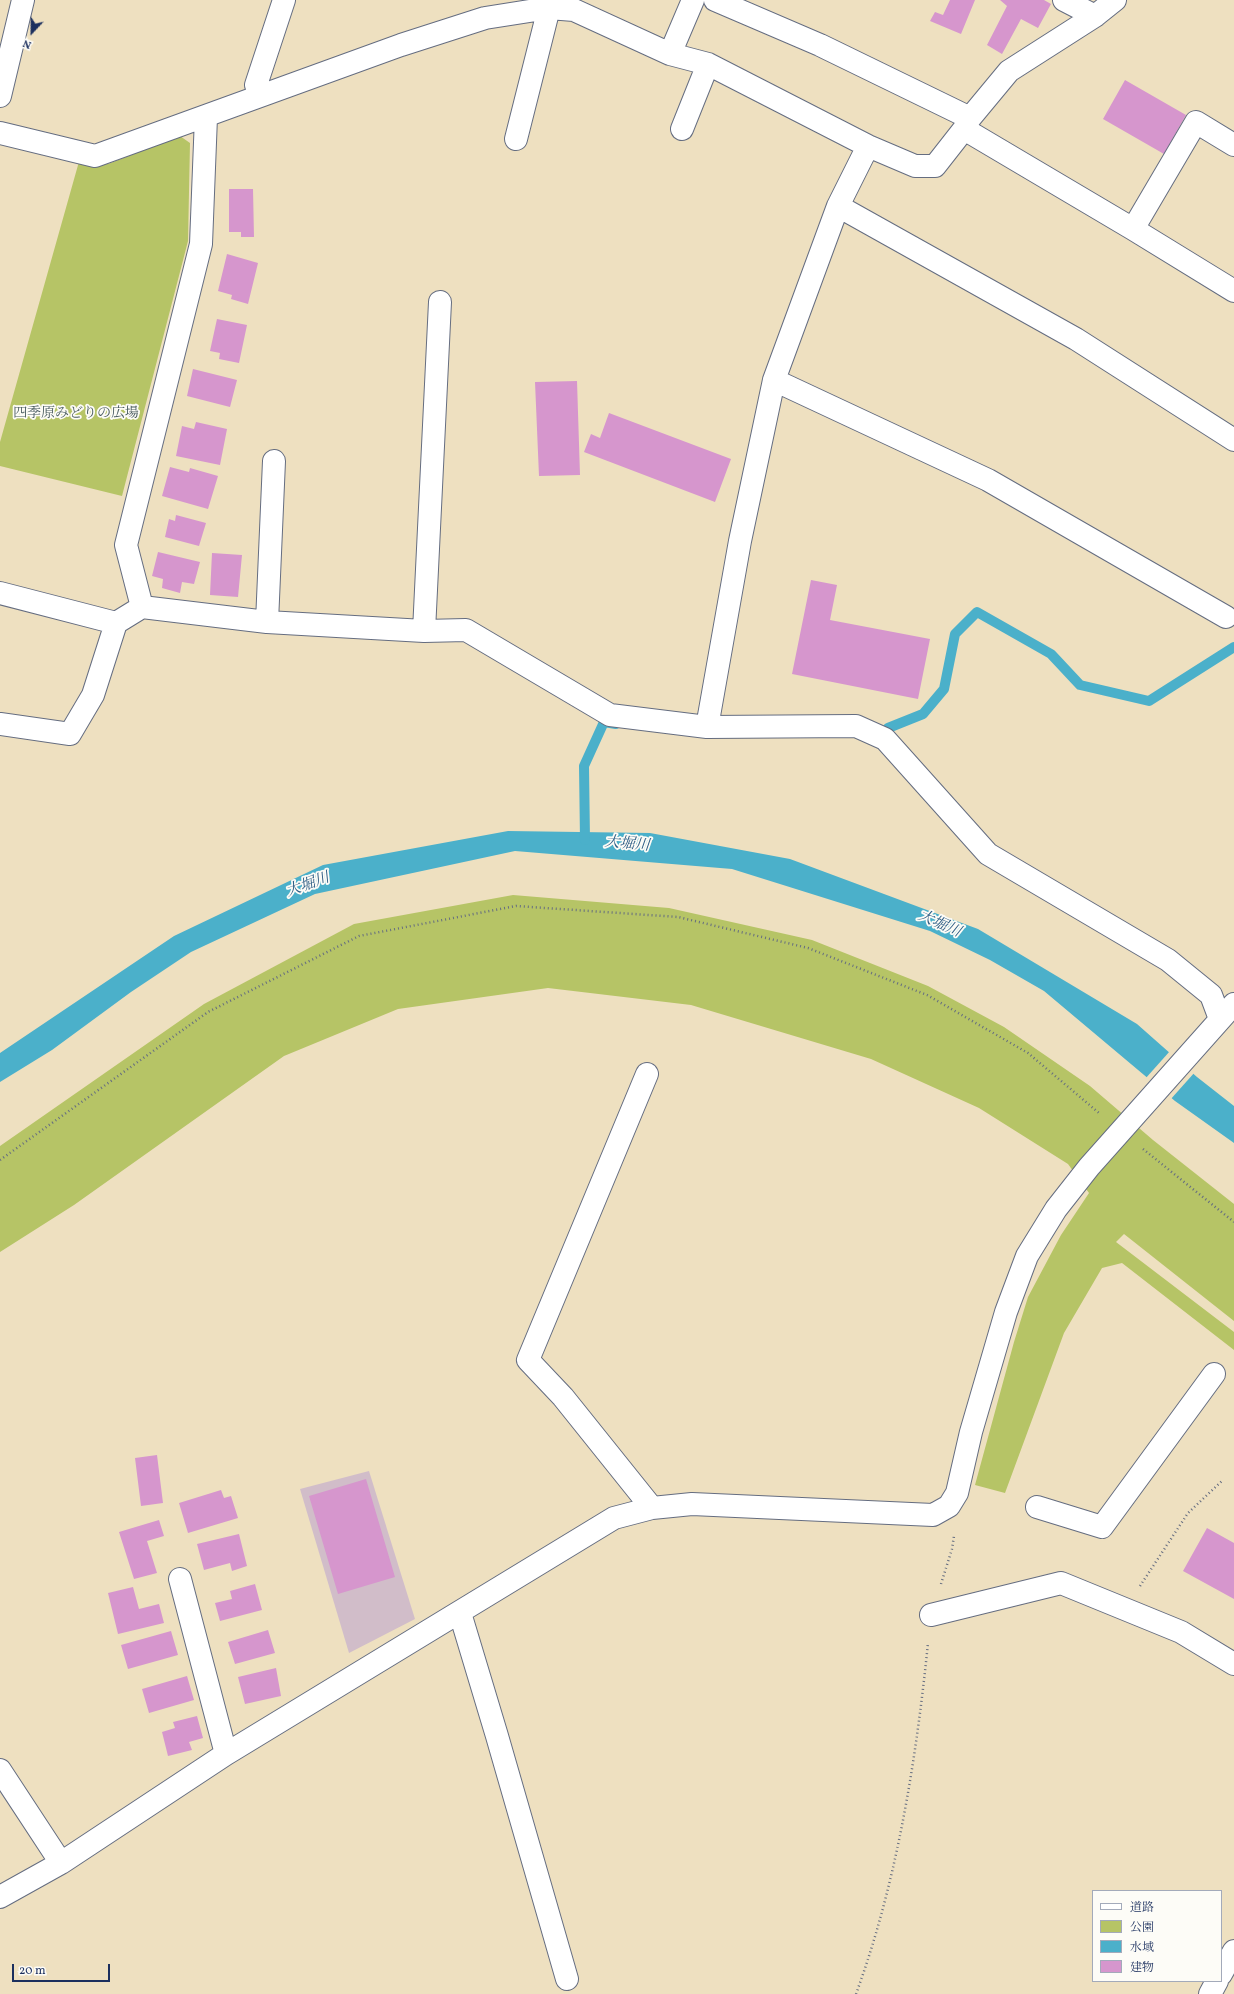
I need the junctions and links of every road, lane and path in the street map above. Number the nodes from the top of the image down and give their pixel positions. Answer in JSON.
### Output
{"nodes":[{"id":1,"x":23,"y":0,"type":"edge"},
{"id":2,"x":284,"y":0,"type":"edge"},
{"id":3,"x":693,"y":0,"type":"edge"},
{"id":4,"x":715,"y":0,"type":"edge"},
{"id":5,"x":1064,"y":0,"type":"edge"},
{"id":6,"x":1115,"y":0,"type":"edge"},
{"id":7,"x":549,"y":8,"type":"junction"},
{"id":8,"x":1095,"y":16,"type":"junction"},
{"id":9,"x":670,"y":54,"type":"junction"},
{"id":10,"x":708,"y":64,"type":"junction"},
{"id":11,"x":261,"y":95,"type":"junction"},
{"id":12,"x":0,"y":96,"type":"edge"},
{"id":13,"x":206,"y":117,"type":"junction"},
{"id":14,"x":967,"y":123,"type":"junction"},
{"id":15,"x":682,"y":129,"type":"dead end"},
{"id":16,"x":0,"y":133,"type":"edge"},
{"id":17,"x":516,"y":139,"type":"dead end"},
{"id":18,"x":1234,"y":145,"type":"edge"},
{"id":19,"x":868,"y":146,"type":"junction"},
{"id":20,"x":838,"y":206,"type":"junction"},
{"id":21,"x":1133,"y":228,"type":"junction"},
{"id":22,"x":1234,"y":291,"type":"edge"},
{"id":23,"x":440,"y":302,"type":"dead end"},
{"id":24,"x":774,"y":380,"type":"junction"},
{"id":25,"x":1234,"y":440,"type":"edge"},
{"id":26,"x":274,"y":462,"type":"dead end"},
{"id":27,"x":0,"y":593,"type":"edge"},
{"id":28,"x":142,"y":607,"type":"junction"},
{"id":29,"x":1226,"y":616,"type":"dead end"},
{"id":30,"x":267,"y":622,"type":"junction"},
{"id":31,"x":116,"y":623,"type":"junction"},
{"id":32,"x":424,"y":631,"type":"junction"},
{"id":33,"x":0,"y":724,"type":"edge"},
{"id":34,"x":707,"y":727,"type":"junction"},
{"id":35,"x":1227,"y":1012,"type":"edge"},
{"id":36,"x":647,"y":1074,"type":"dead end"},
{"id":37,"x":1127,"y":1124,"type":"junction"},
{"id":38,"x":0,"y":1160,"type":"edge"},
{"id":39,"x":1234,"y":1222,"type":"edge"},
{"id":40,"x":1214,"y":1374,"type":"dead end"},
{"id":41,"x":1223,"y":1480,"type":"dead end"},
{"id":42,"x":948,"y":1506,"type":"junction"},
{"id":43,"x":1037,"y":1507,"type":"dead end"},
{"id":44,"x":652,"y":1508,"type":"junction"},
{"id":45,"x":180,"y":1579,"type":"dead end"},
{"id":46,"x":1124,"y":1609,"type":"junction"},
{"id":47,"x":460,"y":1613,"type":"junction"},
{"id":48,"x":931,"y":1615,"type":"junction"},
{"id":49,"x":1234,"y":1664,"type":"edge"},
{"id":50,"x":226,"y":1754,"type":"junction"},
{"id":51,"x":0,"y":1770,"type":"edge"},
{"id":52,"x":61,"y":1863,"type":"junction"},
{"id":53,"x":0,"y":1897,"type":"edge"},
{"id":54,"x":1234,"y":1951,"type":"edge"},
{"id":55,"x":1222,"y":1972,"type":"edge"},
{"id":56,"x":567,"y":1979,"type":"dead end"},
{"id":57,"x":1216,"y":1982,"type":"edge"},
{"id":58,"x":856,"y":1994,"type":"edge"},
{"id":59,"x":1210,"y":1994,"type":"edge"}],
"edges":[{"from":1,"to":12,"type":"street"},
{"from":2,"to":11,"type":"street"},
{"from":3,"to":9,"type":"street"},
{"from":4,"to":14,"type":"street"},
{"from":5,"to":8,"type":"street"},
{"from":6,"to":8,"type":"street"},
{"from":7,"to":9,"type":"street"},
{"from":7,"to":11,"type":"street"},
{"from":7,"to":17,"type":"street"},
{"from":8,"to":14,"type":"street"},
{"from":9,"to":10,"type":"street"},
{"from":10,"to":15,"type":"street"},
{"from":10,"to":19,"type":"street"},
{"from":11,"to":13,"type":"street"},
{"from":13,"to":16,"type":"street"},
{"from":13,"to":28,"type":"street"},
{"from":14,"to":19,"type":"street"},
{"from":14,"to":21,"type":"street"},
{"from":18,"to":21,"type":"street"},
{"from":19,"to":20,"type":"street"},
{"from":20,"to":24,"type":"street"},
{"from":20,"to":25,"type":"street"},
{"from":21,"to":22,"type":"street"},
{"from":23,"to":32,"type":"street"},
{"from":24,"to":29,"type":"street"},
{"from":24,"to":34,"type":"street"},
{"from":26,"to":30,"type":"street"},
{"from":27,"to":31,"type":"street"},
{"from":28,"to":30,"type":"street"},
{"from":28,"to":31,"type":"street"},
{"from":30,"to":32,"type":"street"},
{"from":31,"to":33,"type":"street"},
{"from":32,"to":34,"type":"street"},
{"from":34,"to":35,"type":"street"},
{"from":35,"to":37,"type":"street"},
{"from":36,"to":44,"type":"street"},
{"from":37,"to":38,"type":"path"},
{"from":37,"to":39,"type":"path"},
{"from":37,"to":42,"type":"street"},
{"from":40,"to":43,"type":"street"},
{"from":41,"to":46,"type":"path"},
{"from":42,"to":44,"type":"street"},
{"from":42,"to":48,"type":"path"},
{"from":44,"to":47,"type":"street"},
{"from":45,"to":50,"type":"street"},
{"from":46,"to":48,"type":"street"},
{"from":46,"to":49,"type":"street"},
{"from":47,"to":50,"type":"street"},
{"from":47,"to":56,"type":"street"},
{"from":48,"to":58,"type":"path"},
{"from":50,"to":52,"type":"street"},
{"from":51,"to":52,"type":"street"},
{"from":52,"to":53,"type":"street"},
{"from":54,"to":55,"type":"street"},
{"from":57,"to":59,"type":"street"}]}
